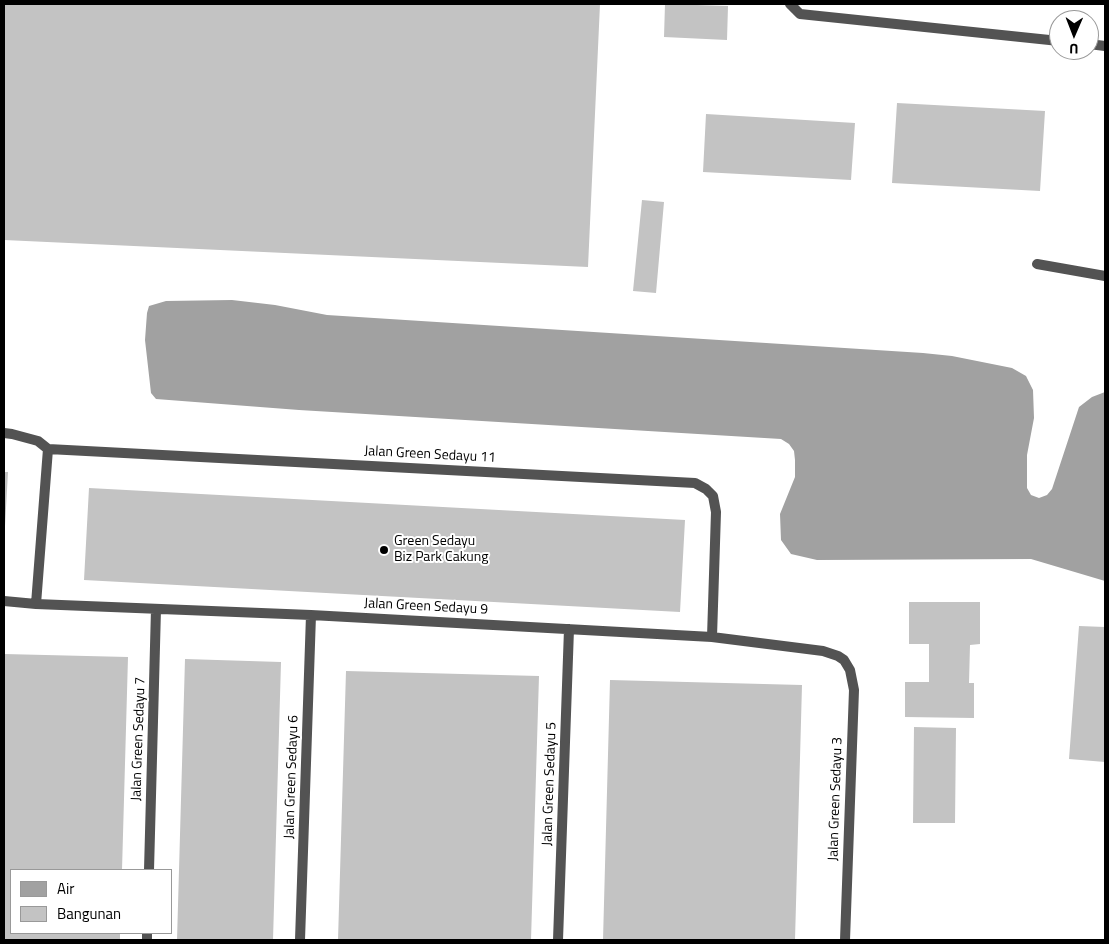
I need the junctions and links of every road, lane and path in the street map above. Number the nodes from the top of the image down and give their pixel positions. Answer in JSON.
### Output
{"nodes":[{"id":1,"x":790,"y":4,"type":"edge"},
{"id":2,"x":1049,"y":40,"type":"edge"},
{"id":3,"x":1037,"y":264,"type":"dead end"},
{"id":4,"x":1105,"y":276,"type":"edge"},
{"id":5,"x":4,"y":433,"type":"edge"},
{"id":6,"x":48,"y":449,"type":"junction"},
{"id":7,"x":4,"y":601,"type":"edge"},
{"id":8,"x":36,"y":604,"type":"junction"},
{"id":9,"x":156,"y":609,"type":"junction"},
{"id":10,"x":311,"y":614,"type":"junction"},
{"id":11,"x":569,"y":628,"type":"junction"},
{"id":12,"x":712,"y":637,"type":"junction"},
{"id":13,"x":844,"y":660,"type":"joint"},
{"id":14,"x":149,"y":869,"type":"edge"},
{"id":15,"x":300,"y":940,"type":"edge"},
{"id":16,"x":558,"y":940,"type":"edge"},
{"id":17,"x":845,"y":940,"type":"edge"}],
"edges":[{"from":1,"to":2,"type":"lane"},
{"from":3,"to":4,"type":"lane"},
{"from":5,"to":6,"type":"lane","name":"Jalan Green Sedayu 11"},
{"from":6,"to":8,"type":"lane"},
{"from":6,"to":12,"type":"lane","name":"Jalan Green Sedayu 11"},
{"from":7,"to":8,"type":"lane","name":"Jalan Green Sedayu 9"},
{"from":8,"to":9,"type":"lane","name":"Jalan Green Sedayu 9"},
{"from":9,"to":10,"type":"lane","name":"Jalan Green Sedayu 9"},
{"from":9,"to":14,"type":"lane","name":"Jalan Green Sedayu 7"},
{"from":10,"to":11,"type":"lane","name":"Jalan Green Sedayu 9"},
{"from":10,"to":15,"type":"lane","name":"Jalan Green Sedayu 6"},
{"from":11,"to":12,"type":"lane","name":"Jalan Green Sedayu 9"},
{"from":11,"to":16,"type":"lane","name":"Jalan Green Sedayu 5"},
{"from":12,"to":13,"type":"lane","name":"Jalan Green Sedayu 9"},
{"from":13,"to":17,"type":"lane","name":"Jalan Green Sedayu 3"}]}
